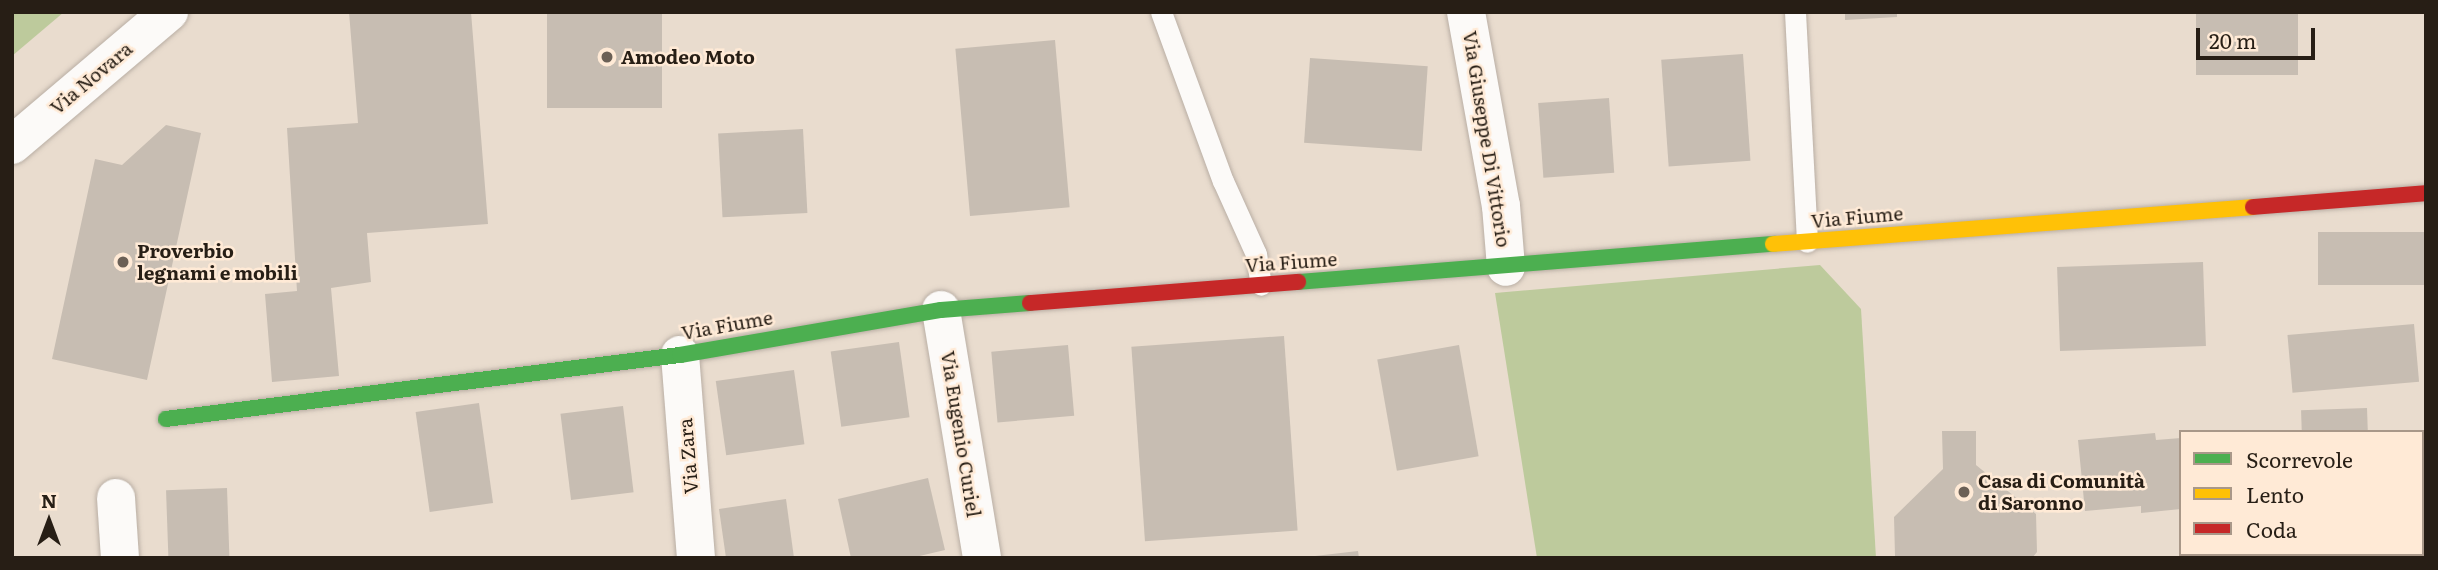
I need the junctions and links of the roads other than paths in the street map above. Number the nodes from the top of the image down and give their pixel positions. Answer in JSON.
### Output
{"nodes":[{"id":1,"x":169,"y":12,"type":"edge"},
{"id":2,"x":1161,"y":12,"type":"edge"},
{"id":3,"x":1466,"y":12,"type":"edge"},
{"id":4,"x":1795,"y":12,"type":"edge"},
{"id":5,"x":12,"y":145,"type":"edge"},
{"id":6,"x":2426,"y":193,"type":"edge"},
{"id":7,"x":1807,"y":242,"type":"junction"},
{"id":8,"x":1506,"y":267,"type":"junction"},
{"id":9,"x":1261,"y":285,"type":"junction"},
{"id":10,"x":941,"y":310,"type":"junction"},
{"id":11,"x":680,"y":355,"type":"junction"},
{"id":12,"x":166,"y":419,"type":"dead end"},
{"id":13,"x":116,"y":498,"type":"dead end"},
{"id":14,"x":120,"y":558,"type":"edge"},
{"id":15,"x":696,"y":558,"type":"edge"},
{"id":16,"x":982,"y":558,"type":"edge"}],
"edges":[{"from":1,"to":5,"type":"street","name":"Via Novara"},
{"from":2,"to":9,"type":"lane"},
{"from":3,"to":8,"type":"street","name":"Via Giuseppe Di Vittorio"},
{"from":4,"to":7,"type":"lane"},
{"from":6,"to":7,"type":"street","name":"Via Fiume"},
{"from":7,"to":8,"type":"street","name":"Via Fiume"},
{"from":8,"to":9,"type":"street","name":"Via Fiume"},
{"from":9,"to":10,"type":"street","name":"Via Fiume"},
{"from":10,"to":11,"type":"street","name":"Via Fiume"},
{"from":10,"to":16,"type":"street","name":"Via Eugenio Curiel"},
{"from":11,"to":12,"type":"street","name":"Via Fiume"},
{"from":11,"to":15,"type":"street","name":"Via Zara"},
{"from":13,"to":14,"type":"street"}]}
